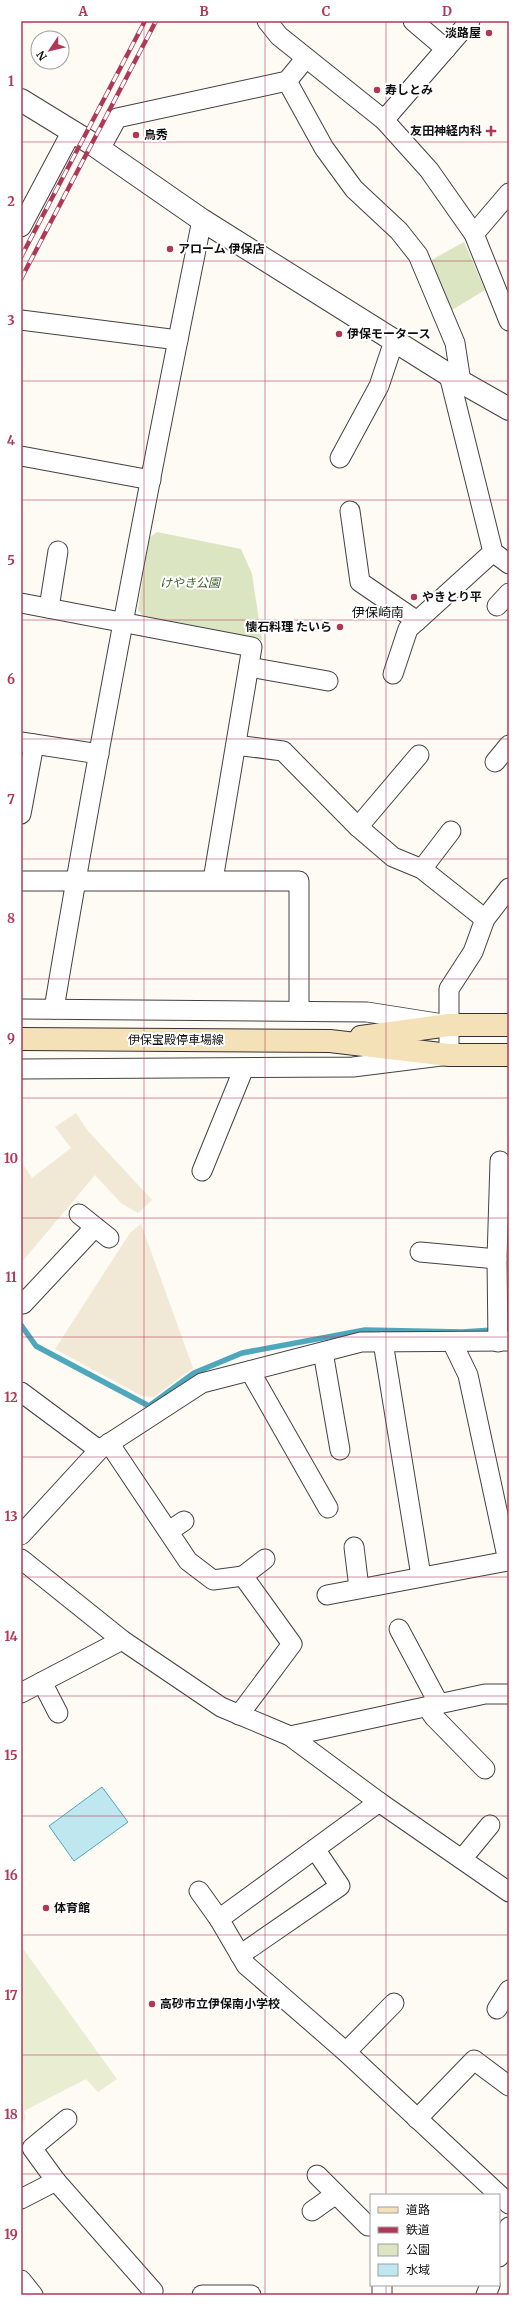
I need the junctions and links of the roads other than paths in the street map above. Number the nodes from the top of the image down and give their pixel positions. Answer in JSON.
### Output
{"nodes":[{"id":1,"x":267,"y":21,"type":"edge"},
{"id":2,"x":413,"y":21,"type":"edge"},
{"id":3,"x":470,"y":21,"type":"edge"},
{"id":4,"x":446,"y":49,"type":"junction"},
{"id":5,"x":306,"y":58,"type":"junction"},
{"id":6,"x":287,"y":81,"type":"junction"},
{"id":7,"x":21,"y":100,"type":"edge"},
{"id":8,"x":384,"y":120,"type":"junction"},
{"id":9,"x":72,"y":131,"type":"junction"},
{"id":10,"x":100,"y":149,"type":"junction"},
{"id":11,"x":509,"y":193,"type":"edge"},
{"id":12,"x":202,"y":220,"type":"junction"},
{"id":13,"x":21,"y":227,"type":"edge"},
{"id":14,"x":474,"y":234,"type":"junction"},
{"id":15,"x":21,"y":320,"type":"edge"},
{"id":16,"x":509,"y":322,"type":"edge"},
{"id":17,"x":178,"y":340,"type":"junction"},
{"id":18,"x":394,"y":341,"type":"junction"},
{"id":19,"x":455,"y":378,"type":"junction"},
{"id":20,"x":509,"y":409,"type":"edge"},
{"id":21,"x":21,"y":456,"type":"edge"},
{"id":22,"x":340,"y":458,"type":"dead end"},
{"id":23,"x":150,"y":480,"type":"junction"},
{"id":24,"x":350,"y":511,"type":"dead end"},
{"id":25,"x":58,"y":551,"type":"dead end"},
{"id":26,"x":493,"y":552,"type":"junction"},
{"id":27,"x":509,"y":564,"type":"edge"},
{"id":28,"x":21,"y":603,"type":"edge"},
{"id":29,"x":49,"y":608,"type":"junction"},
{"id":30,"x":124,"y":621,"type":"junction"},
{"id":31,"x":417,"y":621,"type":"junction"},
{"id":32,"x":248,"y":667,"type":"junction"},
{"id":33,"x":393,"y":674,"type":"dead end"},
{"id":34,"x":328,"y":681,"type":"dead end"},
{"id":35,"x":27,"y":743,"type":"edge"},
{"id":36,"x":236,"y":745,"type":"junction"},
{"id":37,"x":509,"y":745,"type":"edge"},
{"id":38,"x":99,"y":754,"type":"junction"},
{"id":39,"x":419,"y":755,"type":"dead end"},
{"id":40,"x":495,"y":762,"type":"dead end"},
{"id":41,"x":21,"y":814,"type":"edge"},
{"id":42,"x":358,"y":827,"type":"junction"},
{"id":43,"x":451,"y":832,"type":"dead end"},
{"id":44,"x":422,"y":869,"type":"junction"},
{"id":45,"x":76,"y":880,"type":"junction"},
{"id":46,"x":213,"y":880,"type":"junction"},
{"id":47,"x":21,"y":881,"type":"edge"},
{"id":48,"x":509,"y":888,"type":"edge"},
{"id":49,"x":485,"y":919,"type":"junction"},
{"id":50,"x":21,"y":1009,"type":"edge"},
{"id":51,"x":54,"y":1009,"type":"junction"},
{"id":52,"x":299,"y":1011,"type":"junction"},
{"id":53,"x":449,"y":1025,"type":"junction"},
{"id":54,"x":509,"y":1025,"type":"edge"},
{"id":55,"x":21,"y":1038,"type":"edge"},
{"id":56,"x":330,"y":1041,"type":"junction"},
{"id":57,"x":449,"y":1055,"type":"junction"},
{"id":58,"x":509,"y":1055,"type":"edge"},
{"id":59,"x":244,"y":1068,"type":"junction"},
{"id":60,"x":21,"y":1069,"type":"edge"},
{"id":61,"x":500,"y":1161,"type":"dead end"},
{"id":62,"x":202,"y":1171,"type":"dead end"},
{"id":63,"x":79,"y":1214,"type":"dead end"},
{"id":64,"x":420,"y":1252,"type":"dead end"},
{"id":65,"x":497,"y":1259,"type":"junction"},
{"id":66,"x":21,"y":1299,"type":"edge"},
{"id":67,"x":383,"y":1342,"type":"junction"},
{"id":68,"x":452,"y":1342,"type":"junction"},
{"id":69,"x":503,"y":1342,"type":"edge"},
{"id":70,"x":323,"y":1352,"type":"junction"},
{"id":71,"x":250,"y":1371,"type":"junction"},
{"id":72,"x":21,"y":1392,"type":"edge"},
{"id":73,"x":104,"y":1447,"type":"junction"},
{"id":74,"x":340,"y":1450,"type":"dead end"},
{"id":75,"x":328,"y":1508,"type":"dead end"},
{"id":76,"x":184,"y":1521,"type":"dead end"},
{"id":77,"x":168,"y":1531,"type":"junction"},
{"id":78,"x":21,"y":1535,"type":"edge"},
{"id":79,"x":354,"y":1547,"type":"dead end"},
{"id":80,"x":21,"y":1559,"type":"edge"},
{"id":81,"x":265,"y":1559,"type":"dead end"},
{"id":82,"x":243,"y":1576,"type":"junction"},
{"id":83,"x":421,"y":1576,"type":"junction"},
{"id":84,"x":359,"y":1588,"type":"junction"},
{"id":85,"x":327,"y":1595,"type":"dead end"},
{"id":86,"x":399,"y":1629,"type":"dead end"},
{"id":87,"x":122,"y":1640,"type":"junction"},
{"id":88,"x":42,"y":1682,"type":"junction"},
{"id":89,"x":21,"y":1693,"type":"edge"},
{"id":90,"x":509,"y":1694,"type":"edge"},
{"id":91,"x":433,"y":1706,"type":"junction"},
{"id":92,"x":58,"y":1713,"type":"dead end"},
{"id":93,"x":239,"y":1715,"type":"junction"},
{"id":94,"x":290,"y":1736,"type":"junction"},
{"id":95,"x":485,"y":1769,"type":"dead end"},
{"id":96,"x":378,"y":1802,"type":"junction"},
{"id":97,"x":490,"y":1825,"type":"dead end"},
{"id":98,"x":315,"y":1849,"type":"junction"},
{"id":99,"x":462,"y":1860,"type":"junction"},
{"id":100,"x":199,"y":1891,"type":"dead end"},
{"id":101,"x":509,"y":1892,"type":"edge"},
{"id":102,"x":219,"y":1918,"type":"junction"},
{"id":103,"x":240,"y":1955,"type":"junction"},
{"id":104,"x":509,"y":1990,"type":"edge"},
{"id":105,"x":394,"y":2003,"type":"dead end"},
{"id":106,"x":497,"y":2009,"type":"dead end"},
{"id":107,"x":346,"y":2052,"type":"junction"},
{"id":108,"x":509,"y":2086,"type":"edge"},
{"id":109,"x":67,"y":2119,"type":"dead end"},
{"id":110,"x":417,"y":2119,"type":"junction"},
{"id":111,"x":317,"y":2175,"type":"dead end"},
{"id":112,"x":56,"y":2181,"type":"junction"},
{"id":113,"x":336,"y":2194,"type":"junction"},
{"id":114,"x":498,"y":2194,"type":"edge"},
{"id":115,"x":500,"y":2196,"type":"edge"},
{"id":116,"x":21,"y":2199,"type":"edge"},
{"id":117,"x":509,"y":2204,"type":"edge"},
{"id":118,"x":312,"y":2211,"type":"dead end"},
{"id":119,"x":370,"y":2226,"type":"edge"},
{"id":120,"x":509,"y":2227,"type":"edge"},
{"id":121,"x":500,"y":2254,"type":"edge"},
{"id":122,"x":21,"y":2280,"type":"edge"},
{"id":123,"x":33,"y":2295,"type":"edge"},
{"id":124,"x":151,"y":2295,"type":"edge"},
{"id":125,"x":202,"y":2295,"type":"edge"},
{"id":126,"x":251,"y":2295,"type":"edge"}],
"edges":[{"from":1,"to":5,"type":"street"},
{"from":2,"to":4,"type":"street"},
{"from":3,"to":4,"type":"street"},
{"from":4,"to":8,"type":"street"},
{"from":5,"to":6,"type":"street"},
{"from":5,"to":8,"type":"street"},
{"from":6,"to":10,"type":"street"},
{"from":6,"to":19,"type":"street"},
{"from":7,"to":9,"type":"street"},
{"from":8,"to":14,"type":"street"},
{"from":9,"to":10,"type":"street"},
{"from":9,"to":13,"type":"street"},
{"from":10,"to":12,"type":"street"},
{"from":11,"to":14,"type":"street"},
{"from":12,"to":17,"type":"street"},
{"from":12,"to":18,"type":"street"},
{"from":14,"to":16,"type":"street"},
{"from":15,"to":17,"type":"street"},
{"from":17,"to":23,"type":"street"},
{"from":18,"to":19,"type":"street"},
{"from":18,"to":22,"type":"street"},
{"from":19,"to":20,"type":"street"},
{"from":19,"to":26,"type":"street"},
{"from":21,"to":23,"type":"street"},
{"from":23,"to":30,"type":"street"},
{"from":24,"to":31,"type":"street"},
{"from":25,"to":29,"type":"street"},
{"from":26,"to":27,"type":"street"},
{"from":26,"to":31,"type":"street"},
{"from":28,"to":29,"type":"street"},
{"from":29,"to":30,"type":"street"},
{"from":30,"to":32,"type":"street"},
{"from":30,"to":38,"type":"street"},
{"from":31,"to":33,"type":"street"},
{"from":32,"to":34,"type":"street"},
{"from":32,"to":36,"type":"street"},
{"from":35,"to":38,"type":"street"},
{"from":35,"to":41,"type":"street"},
{"from":36,"to":42,"type":"street"},
{"from":36,"to":46,"type":"street"},
{"from":37,"to":40,"type":"street"},
{"from":38,"to":45,"type":"street"},
{"from":39,"to":42,"type":"street"},
{"from":42,"to":44,"type":"street"},
{"from":43,"to":44,"type":"street"},
{"from":44,"to":49,"type":"street"},
{"from":45,"to":46,"type":"street"},
{"from":45,"to":47,"type":"street"},
{"from":45,"to":51,"type":"street"},
{"from":46,"to":52,"type":"street"},
{"from":48,"to":49,"type":"street"},
{"from":49,"to":53,"type":"street"},
{"from":50,"to":51,"type":"street"},
{"from":51,"to":52,"type":"street"},
{"from":52,"to":53,"type":"street"},
{"from":53,"to":54,"type":"main road","name":"伊保宝殿停車場線"},
{"from":53,"to":56,"type":"main road","name":"伊保宝殿停車場線"},
{"from":53,"to":57,"type":"street"},
{"from":55,"to":56,"type":"main road","name":"伊保宝殿停車場線"},
{"from":56,"to":57,"type":"main road","name":"伊保宝殿停車場線"},
{"from":57,"to":58,"type":"main road","name":"伊保宝殿停車場線"},
{"from":57,"to":59,"type":"street"},
{"from":59,"to":60,"type":"street"},
{"from":59,"to":62,"type":"street"},
{"from":61,"to":65,"type":"street"},
{"from":63,"to":66,"type":"street"},
{"from":64,"to":65,"type":"street"},
{"from":65,"to":69,"type":"street"},
{"from":67,"to":68,"type":"street"},
{"from":67,"to":70,"type":"street"},
{"from":67,"to":83,"type":"street"},
{"from":68,"to":69,"type":"street"},
{"from":68,"to":83,"type":"street"},
{"from":70,"to":71,"type":"street"},
{"from":70,"to":74,"type":"street"},
{"from":71,"to":73,"type":"street"},
{"from":71,"to":75,"type":"street"},
{"from":72,"to":73,"type":"street"},
{"from":73,"to":77,"type":"street"},
{"from":73,"to":78,"type":"street"},
{"from":76,"to":77,"type":"street"},
{"from":77,"to":82,"type":"street"},
{"from":79,"to":84,"type":"street"},
{"from":80,"to":87,"type":"street"},
{"from":81,"to":82,"type":"street"},
{"from":82,"to":93,"type":"street"},
{"from":83,"to":84,"type":"street"},
{"from":84,"to":85,"type":"street"},
{"from":86,"to":91,"type":"street"},
{"from":87,"to":88,"type":"street"},
{"from":87,"to":93,"type":"street"},
{"from":88,"to":89,"type":"street"},
{"from":88,"to":92,"type":"street"},
{"from":90,"to":91,"type":"street"},
{"from":91,"to":94,"type":"street"},
{"from":91,"to":95,"type":"street"},
{"from":93,"to":94,"type":"street"},
{"from":94,"to":96,"type":"street"},
{"from":96,"to":98,"type":"street"},
{"from":96,"to":99,"type":"street"},
{"from":97,"to":99,"type":"street"},
{"from":98,"to":102,"type":"street"},
{"from":98,"to":103,"type":"street"},
{"from":99,"to":101,"type":"street"},
{"from":100,"to":102,"type":"street"},
{"from":102,"to":103,"type":"street"},
{"from":103,"to":107,"type":"street"},
{"from":104,"to":106,"type":"street"},
{"from":105,"to":107,"type":"street"},
{"from":107,"to":110,"type":"street"},
{"from":108,"to":110,"type":"street"},
{"from":109,"to":112,"type":"street"},
{"from":110,"to":114,"type":"street"},
{"from":111,"to":113,"type":"street"},
{"from":112,"to":116,"type":"street"},
{"from":112,"to":124,"type":"street"},
{"from":113,"to":118,"type":"street"},
{"from":113,"to":119,"type":"street"},
{"from":115,"to":117,"type":"street"},
{"from":120,"to":121,"type":"street"},
{"from":122,"to":123,"type":"street"},
{"from":125,"to":126,"type":"street"}]}
